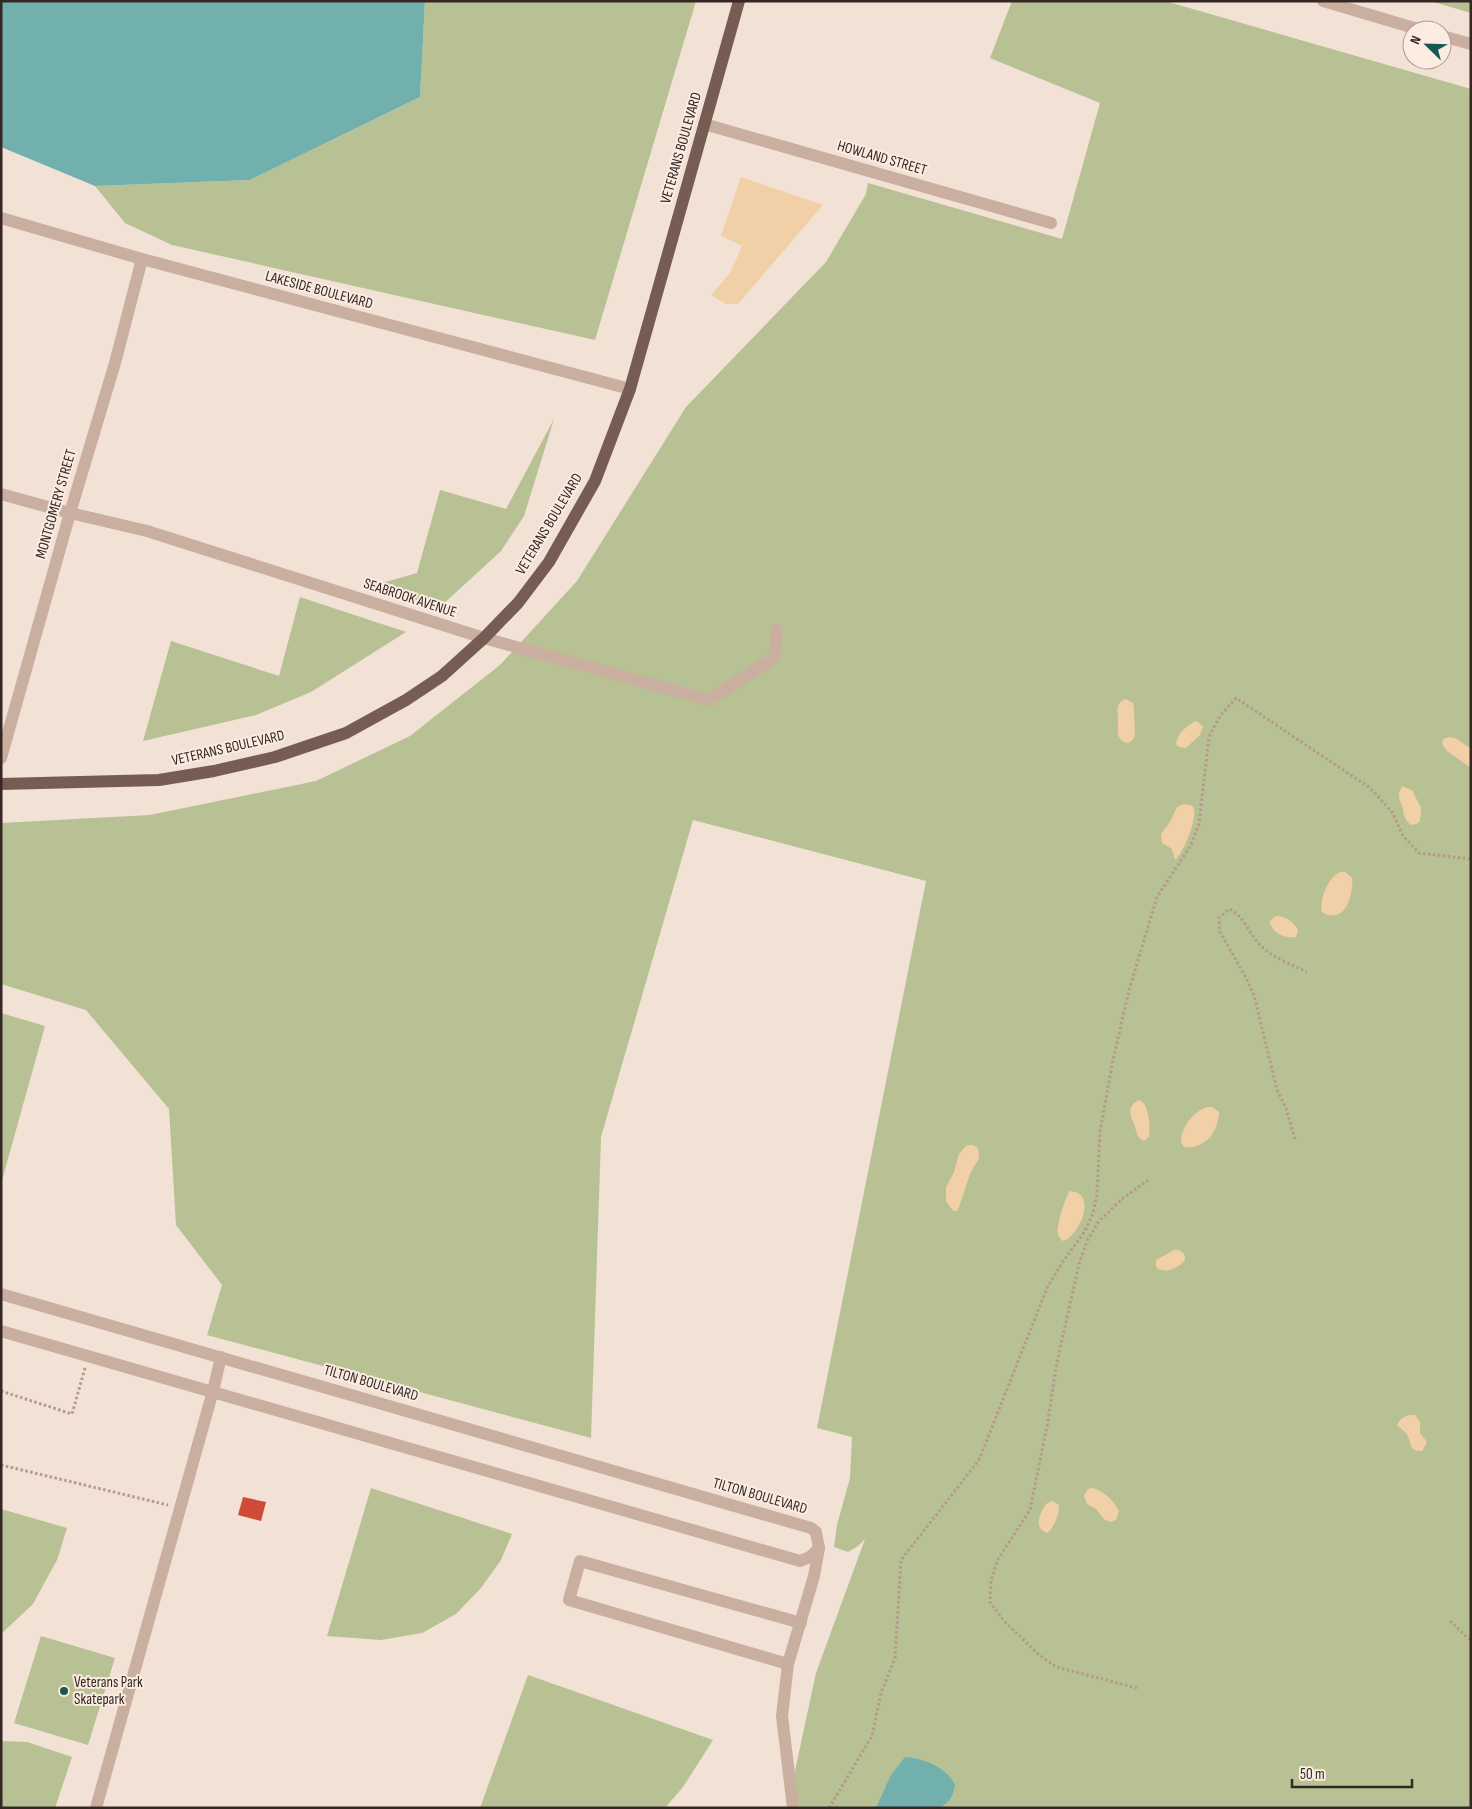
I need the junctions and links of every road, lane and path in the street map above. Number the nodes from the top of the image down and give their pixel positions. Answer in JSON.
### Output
{"nodes":[{"id":1,"x":739,"y":1,"type":"edge"},
{"id":2,"x":1323,"y":1,"type":"edge"},
{"id":3,"x":1402,"y":24,"type":"edge"},
{"id":4,"x":1452,"y":39,"type":"edge"},
{"id":5,"x":1471,"y":44,"type":"edge"},
{"id":6,"x":704,"y":124,"type":"junction"},
{"id":7,"x":1,"y":218,"type":"edge"},
{"id":8,"x":1051,"y":223,"type":"dead end"},
{"id":9,"x":142,"y":259,"type":"junction"},
{"id":10,"x":630,"y":389,"type":"junction"},
{"id":11,"x":1,"y":494,"type":"edge"},
{"id":12,"x":70,"y":513,"type":"junction"},
{"id":13,"x":777,"y":630,"type":"dead end"},
{"id":14,"x":484,"y":638,"type":"junction"},
{"id":15,"x":1,"y":758,"type":"edge"},
{"id":16,"x":1,"y":784,"type":"edge"},
{"id":17,"x":1471,"y":859,"type":"edge"},
{"id":18,"x":1307,"y":972,"type":"dead end"},
{"id":19,"x":1295,"y":1139,"type":"dead end"},
{"id":20,"x":1148,"y":1180,"type":"dead end"},
{"id":21,"x":1,"y":1294,"type":"edge"},
{"id":22,"x":1,"y":1331,"type":"edge"},
{"id":23,"x":88,"y":1356,"type":"junction"},
{"id":24,"x":221,"y":1357,"type":"junction"},
{"id":25,"x":1,"y":1391,"type":"edge"},
{"id":26,"x":213,"y":1391,"type":"junction"},
{"id":27,"x":1,"y":1465,"type":"edge"},
{"id":28,"x":180,"y":1508,"type":"junction"},
{"id":29,"x":819,"y":1548,"type":"junction"},
{"id":30,"x":1450,"y":1620,"type":"dead end"},
{"id":31,"x":800,"y":1623,"type":"junction"},
{"id":32,"x":1471,"y":1641,"type":"edge"},
{"id":33,"x":788,"y":1664,"type":"junction"},
{"id":34,"x":1137,"y":1688,"type":"dead end"},
{"id":35,"x":96,"y":1808,"type":"edge"},
{"id":36,"x":793,"y":1808,"type":"edge"},
{"id":37,"x":829,"y":1808,"type":"edge"}],
"edges":[{"from":1,"to":6,"type":"main road","name":"VETERANS BOULEVARD"},
{"from":2,"to":3,"type":"street"},
{"from":4,"to":5,"type":"street"},
{"from":6,"to":8,"type":"street","name":"HOWLAND STREET"},
{"from":6,"to":10,"type":"main road","name":"VETERANS BOULEVARD"},
{"from":7,"to":9,"type":"street","name":"LAKESIDE BOULEVARD"},
{"from":9,"to":10,"type":"street","name":"LAKESIDE BOULEVARD"},
{"from":9,"to":12,"type":"street","name":"MONTGOMERY STREET"},
{"from":10,"to":14,"type":"main road","name":"VETERANS BOULEVARD"},
{"from":11,"to":12,"type":"street","name":"SEABROOK AVENUE"},
{"from":12,"to":14,"type":"street","name":"SEABROOK AVENUE"},
{"from":12,"to":15,"type":"street","name":"MONTGOMERY STREET"},
{"from":13,"to":14,"type":"street","name":"SEABROOK AVENUE"},
{"from":14,"to":16,"type":"main road","name":"VETERANS BOULEVARD"},
{"from":17,"to":37,"type":"path"},
{"from":18,"to":19,"type":"path"},
{"from":20,"to":34,"type":"path"},
{"from":21,"to":24,"type":"street","name":"TILTON BOULEVARD"},
{"from":22,"to":23,"type":"street"},
{"from":23,"to":25,"type":"path"},
{"from":23,"to":26,"type":"street"},
{"from":24,"to":26,"type":"street"},
{"from":24,"to":29,"type":"street","name":"TILTON BOULEVARD"},
{"from":26,"to":28,"type":"street"},
{"from":26,"to":29,"type":"street"},
{"from":27,"to":28,"type":"path"},
{"from":28,"to":35,"type":"street"},
{"from":29,"to":31,"type":"street"},
{"from":30,"to":32,"type":"path"},
{"from":31,"to":33,"type":"street"},
{"from":31,"to":33,"type":"street"},
{"from":33,"to":36,"type":"street"}]}
